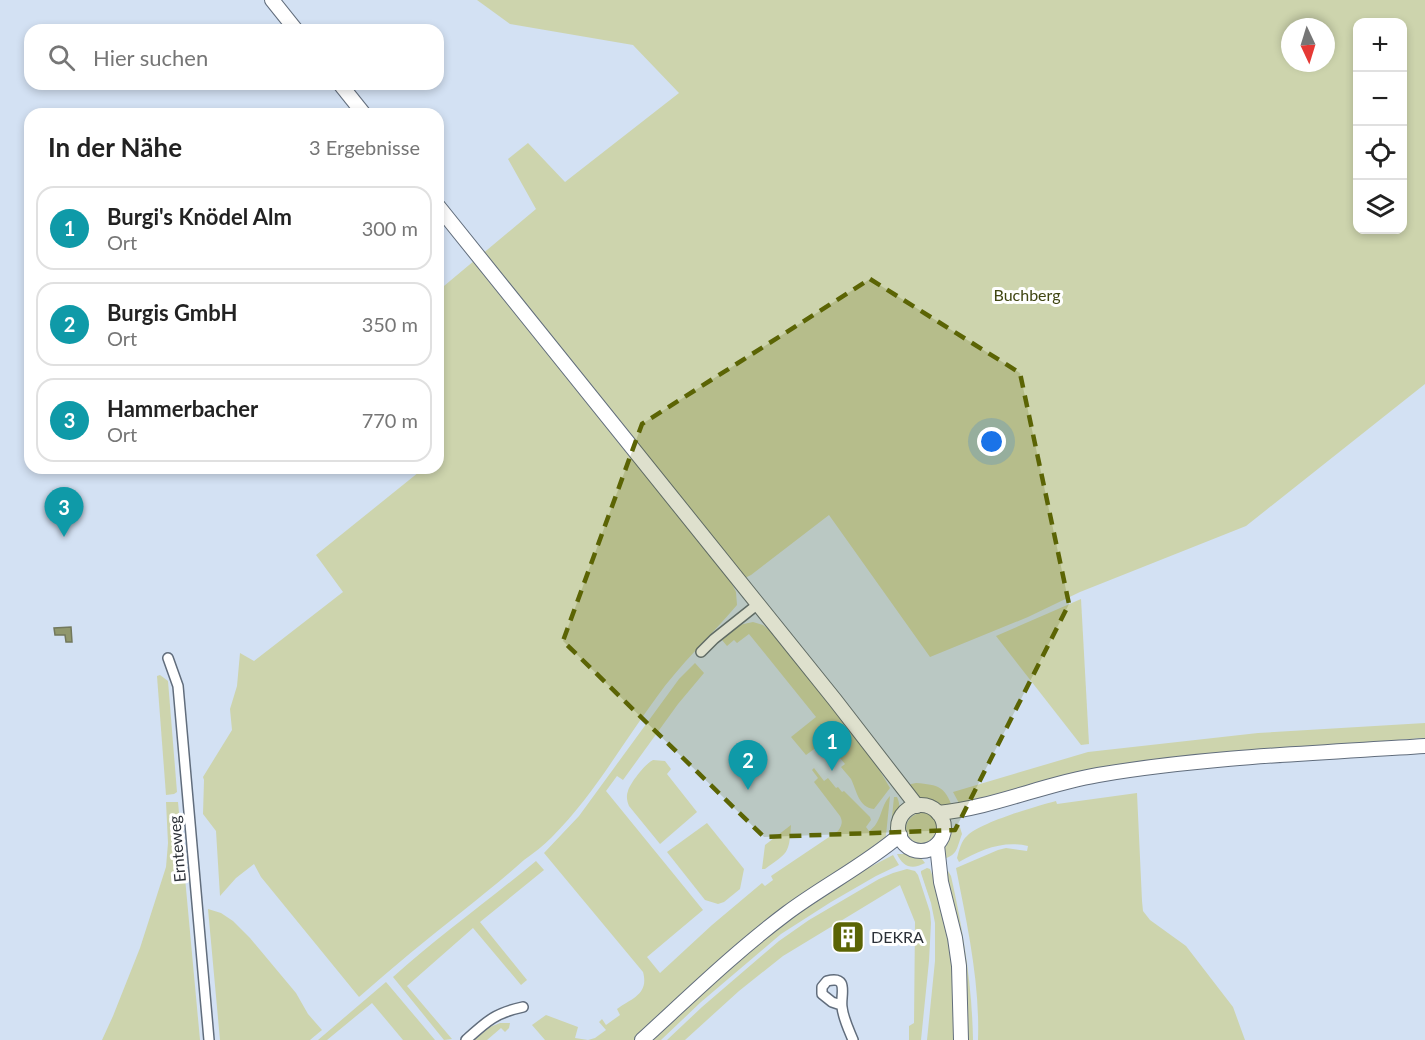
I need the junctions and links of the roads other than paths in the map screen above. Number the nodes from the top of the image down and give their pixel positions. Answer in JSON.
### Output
{"nodes":[{"id":1,"x":272,"y":0,"type":"edge"},
{"id":2,"x":291,"y":24,"type":"edge"},
{"id":3,"x":345,"y":90,"type":"edge"},
{"id":4,"x":359,"y":108,"type":"edge"},
{"id":5,"x":444,"y":213,"type":"edge"},
{"id":6,"x":758,"y":604,"type":"junction"},
{"id":7,"x":701,"y":652,"type":"dead end"},
{"id":8,"x":168,"y":658,"type":"dead end"},
{"id":9,"x":1425,"y":746,"type":"edge"},
{"id":10,"x":991,"y":803,"type":"junction"},
{"id":11,"x":911,"y":809,"type":"junction"},
{"id":12,"x":938,"y":813,"type":"junction"},
{"id":13,"x":944,"y":826,"type":"junction"},
{"id":14,"x":900,"y":835,"type":"junction"},
{"id":15,"x":937,"y":845,"type":"junction"},
{"id":16,"x":908,"y":847,"type":"junction"},
{"id":17,"x":922,"y":851,"type":"junction"},
{"id":18,"x":867,"y":860,"type":"junction"},
{"id":19,"x":941,"y":882,"type":"junction"},
{"id":20,"x":841,"y":1005,"type":"dead end"},
{"id":21,"x":524,"y":1007,"type":"dead end"},
{"id":22,"x":209,"y":1040,"type":"edge"},
{"id":23,"x":466,"y":1040,"type":"edge"},
{"id":24,"x":642,"y":1040,"type":"edge"},
{"id":25,"x":853,"y":1040,"type":"edge"},
{"id":26,"x":961,"y":1040,"type":"edge"}],
"edges":[{"from":1,"to":2,"type":"street"},
{"from":3,"to":4,"type":"street"},
{"from":5,"to":6,"type":"street"},
{"from":6,"to":7,"type":"street"},
{"from":6,"to":11,"type":"street"},
{"from":8,"to":22,"type":"street","name":"Ernteweg"},
{"from":9,"to":10,"type":"street"},
{"from":10,"to":12,"type":"street"},
{"from":10,"to":13,"type":"street"},
{"from":11,"to":12,"type":"street"},
{"from":11,"to":14,"type":"street"},
{"from":12,"to":13,"type":"street"},
{"from":13,"to":15,"type":"street"},
{"from":14,"to":16,"type":"street"},
{"from":14,"to":18,"type":"street"},
{"from":15,"to":17,"type":"street"},
{"from":15,"to":19,"type":"street"},
{"from":16,"to":17,"type":"street"},
{"from":16,"to":18,"type":"street"},
{"from":17,"to":19,"type":"street"},
{"from":18,"to":24,"type":"street"},
{"from":19,"to":26,"type":"street"},
{"from":20,"to":25,"type":"street"},
{"from":21,"to":23,"type":"street"}]}
